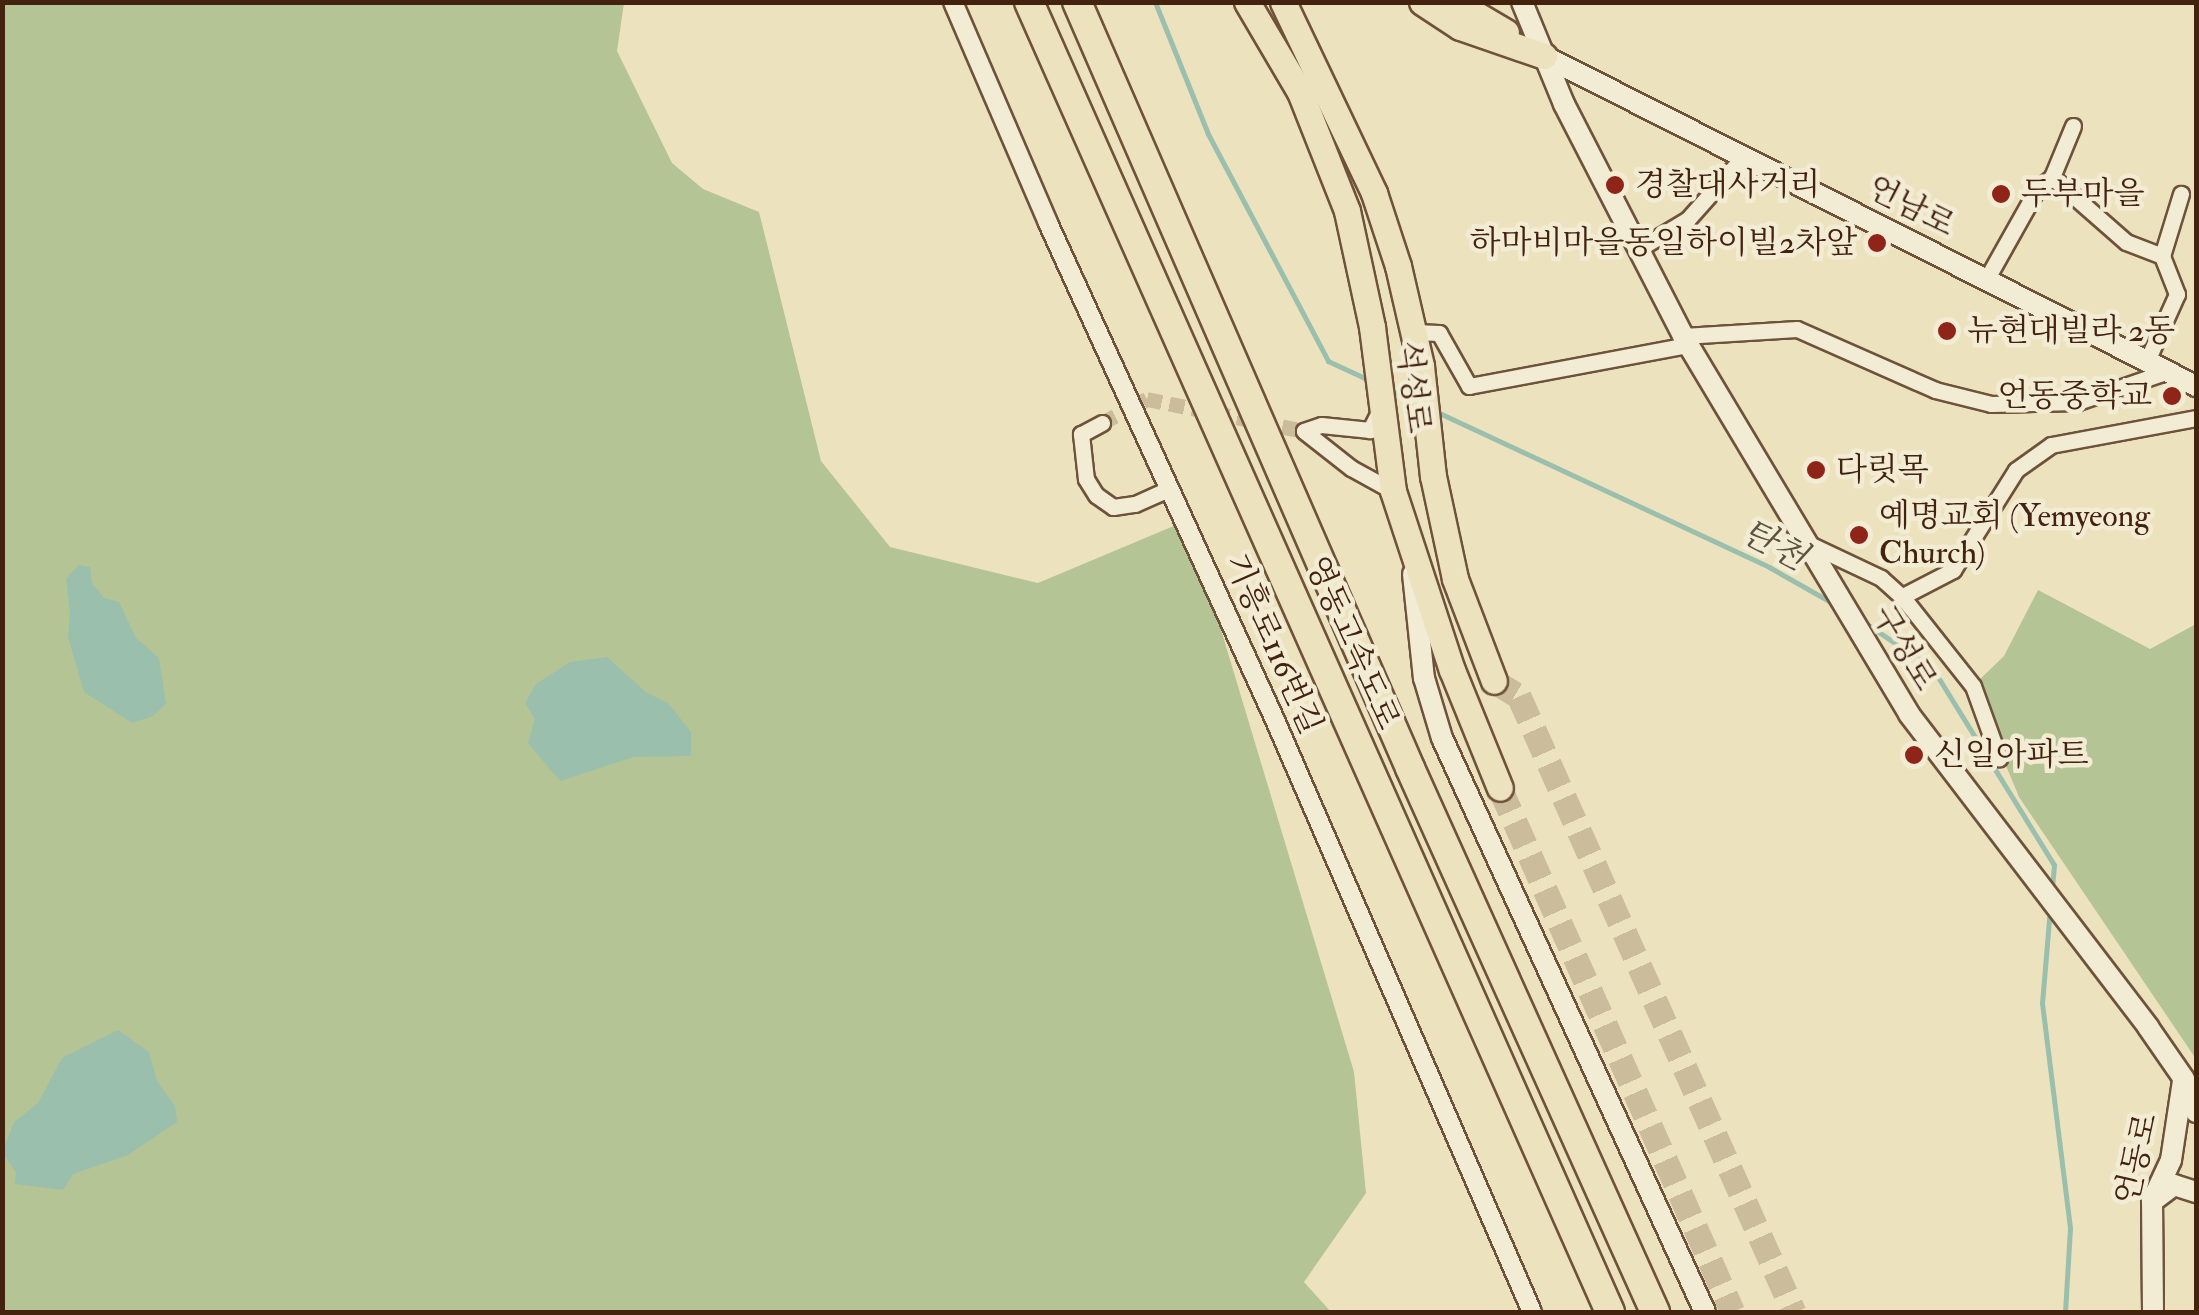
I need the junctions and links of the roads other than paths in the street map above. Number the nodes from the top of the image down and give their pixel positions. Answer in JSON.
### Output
{"nodes":[{"id":1,"x":953,"y":2,"type":"edge"},
{"id":2,"x":1030,"y":2,"type":"edge"},
{"id":3,"x":1078,"y":2,"type":"edge"},
{"id":4,"x":1246,"y":2,"type":"edge"},
{"id":5,"x":1283,"y":2,"type":"edge"},
{"id":6,"x":1422,"y":2,"type":"edge"},
{"id":7,"x":1455,"y":2,"type":"edge"},
{"id":8,"x":1522,"y":2,"type":"edge"},
{"id":9,"x":1544,"y":56,"type":"junction"},
{"id":10,"x":2072,"y":126,"type":"dead end"},
{"id":11,"x":1743,"y":157,"type":"junction"},
{"id":12,"x":2052,"y":177,"type":"junction"},
{"id":13,"x":2181,"y":194,"type":"dead end"},
{"id":14,"x":1640,"y":248,"type":"junction"},
{"id":15,"x":2162,"y":256,"type":"junction"},
{"id":16,"x":1986,"y":280,"type":"junction"},
{"id":17,"x":1414,"y":332,"type":"junction"},
{"id":18,"x":1686,"y":340,"type":"junction"},
{"id":19,"x":2155,"y":367,"type":"junction"},
{"id":20,"x":2194,"y":382,"type":"edge"},
{"id":21,"x":1377,"y":416,"type":"dead end"},
{"id":22,"x":2196,"y":418,"type":"edge"},
{"id":23,"x":1102,"y":423,"type":"tunnel mouth"},
{"id":24,"x":1392,"y":480,"type":"junction"},
{"id":25,"x":1170,"y":488,"type":"junction"},
{"id":26,"x":1804,"y":541,"type":"junction"},
{"id":27,"x":1410,"y":548,"type":"junction"},
{"id":28,"x":1901,"y":597,"type":"junction"},
{"id":29,"x":1494,"y":681,"type":"tunnel mouth"},
{"id":30,"x":2000,"y":758,"type":"dead end"},
{"id":31,"x":1500,"y":788,"type":"tunnel mouth"},
{"id":32,"x":2184,"y":1079,"type":"junction"},
{"id":33,"x":2196,"y":1112,"type":"edge"},
{"id":34,"x":2196,"y":1192,"type":"edge"},
{"id":35,"x":2152,"y":1201,"type":"junction"},
{"id":36,"x":1532,"y":1312,"type":"edge"},
{"id":37,"x":1610,"y":1312,"type":"edge"},
{"id":38,"x":1655,"y":1312,"type":"edge"},
{"id":39,"x":1705,"y":1312,"type":"edge"},
{"id":40,"x":2154,"y":1312,"type":"edge"}],
"edges":[{"from":1,"to":25,"type":"street","name":"기흥로116번길"},
{"from":2,"to":37,"type":"highway","name":"영동고속도로"},
{"from":3,"to":38,"type":"highway","name":"영동고속도로"},
{"from":4,"to":24,"type":"highway","name":"석성로"},
{"from":5,"to":17,"type":"highway","name":"석성로"},
{"from":6,"to":9,"type":"highway"},
{"from":7,"to":9,"type":"highway"},
{"from":8,"to":9,"type":"main road","name":"구성로"},
{"from":9,"to":11,"type":"main road","name":"언남로"},
{"from":9,"to":14,"type":"main road","name":"구성로"},
{"from":10,"to":12,"type":"street"},
{"from":11,"to":14,"type":"street"},
{"from":11,"to":16,"type":"main road","name":"언남로"},
{"from":12,"to":15,"type":"street"},
{"from":12,"to":16,"type":"street"},
{"from":13,"to":15,"type":"street"},
{"from":14,"to":18,"type":"main road","name":"구성로"},
{"from":15,"to":19,"type":"street"},
{"from":16,"to":19,"type":"main road","name":"언남로"},
{"from":17,"to":18,"type":"street"},
{"from":17,"to":29,"type":"highway","name":"석성로"},
{"from":18,"to":19,"type":"street"},
{"from":18,"to":26,"type":"main road","name":"구성로"},
{"from":19,"to":20,"type":"main road","name":"언남로"},
{"from":21,"to":24,"type":"street"},
{"from":22,"to":28,"type":"street"},
{"from":23,"to":25,"type":"street"},
{"from":24,"to":27,"type":"highway","name":"석성로"},
{"from":25,"to":36,"type":"street","name":"기흥로116번길"},
{"from":26,"to":28,"type":"street"},
{"from":26,"to":32,"type":"main road","name":"구성로"},
{"from":27,"to":31,"type":"highway","name":"석성로"},
{"from":27,"to":39,"type":"main road"},
{"from":28,"to":30,"type":"street"},
{"from":32,"to":33,"type":"main road","name":"구성로"},
{"from":32,"to":35,"type":"main road","name":"언동로"},
{"from":34,"to":35,"type":"main road"},
{"from":35,"to":40,"type":"main road","name":"언동로"}]}
